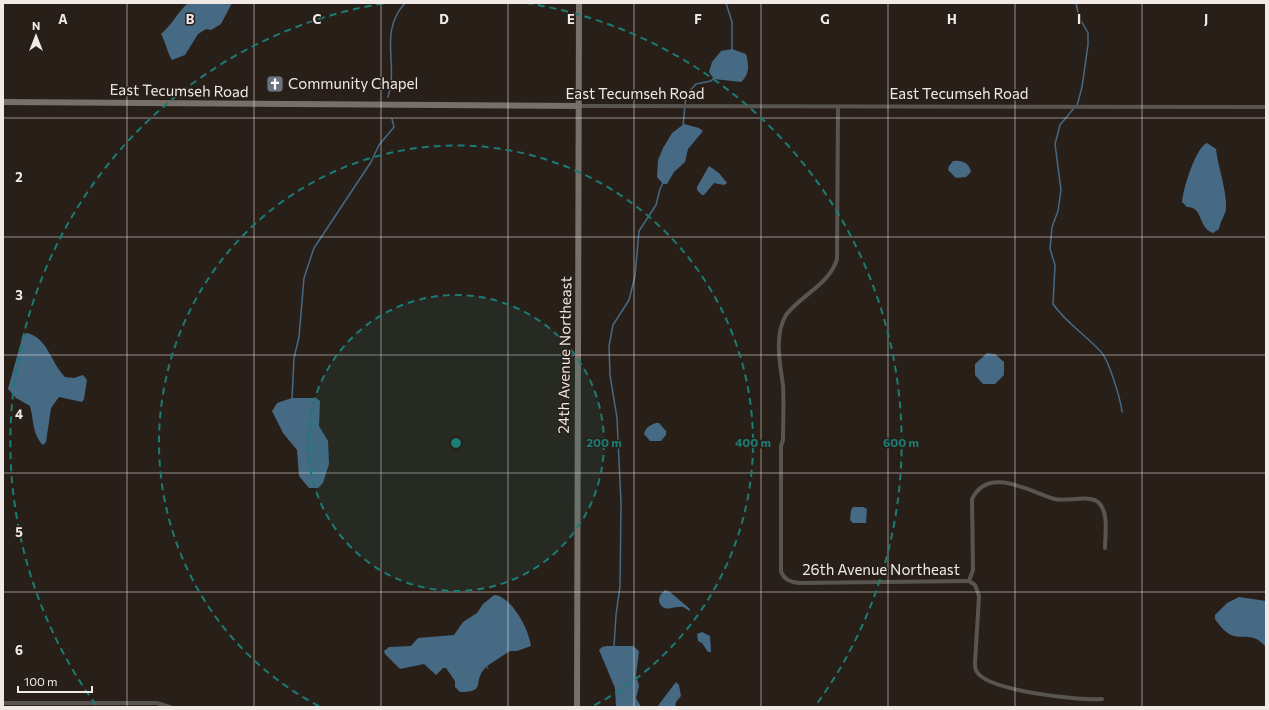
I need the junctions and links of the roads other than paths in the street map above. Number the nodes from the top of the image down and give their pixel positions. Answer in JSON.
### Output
{"nodes":[{"id":1,"x":579,"y":3,"type":"edge"},
{"id":2,"x":3,"y":102,"type":"edge"},
{"id":3,"x":579,"y":106,"type":"junction"},
{"id":4,"x":838,"y":107,"type":"junction"},
{"id":5,"x":1266,"y":107,"type":"edge"},
{"id":6,"x":1105,"y":548,"type":"dead end"},
{"id":7,"x":969,"y":581,"type":"junction"},
{"id":8,"x":1102,"y":699,"type":"dead end"},
{"id":9,"x":3,"y":703,"type":"edge"},
{"id":10,"x":170,"y":707,"type":"edge"},
{"id":11,"x":577,"y":707,"type":"edge"}],
"edges":[{"from":1,"to":3,"type":"street","name":"24th Avenue Northeast"},
{"from":2,"to":3,"type":"street","name":"East Tecumseh Road"},
{"from":3,"to":4,"type":"street","name":"East Tecumseh Road"},
{"from":3,"to":11,"type":"street","name":"24th Avenue Northeast"},
{"from":4,"to":5,"type":"street","name":"East Tecumseh Road"},
{"from":4,"to":7,"type":"street","name":"26th Avenue Northeast"},
{"from":6,"to":7,"type":"street"},
{"from":7,"to":8,"type":"street"},
{"from":9,"to":10,"type":"street"}]}
